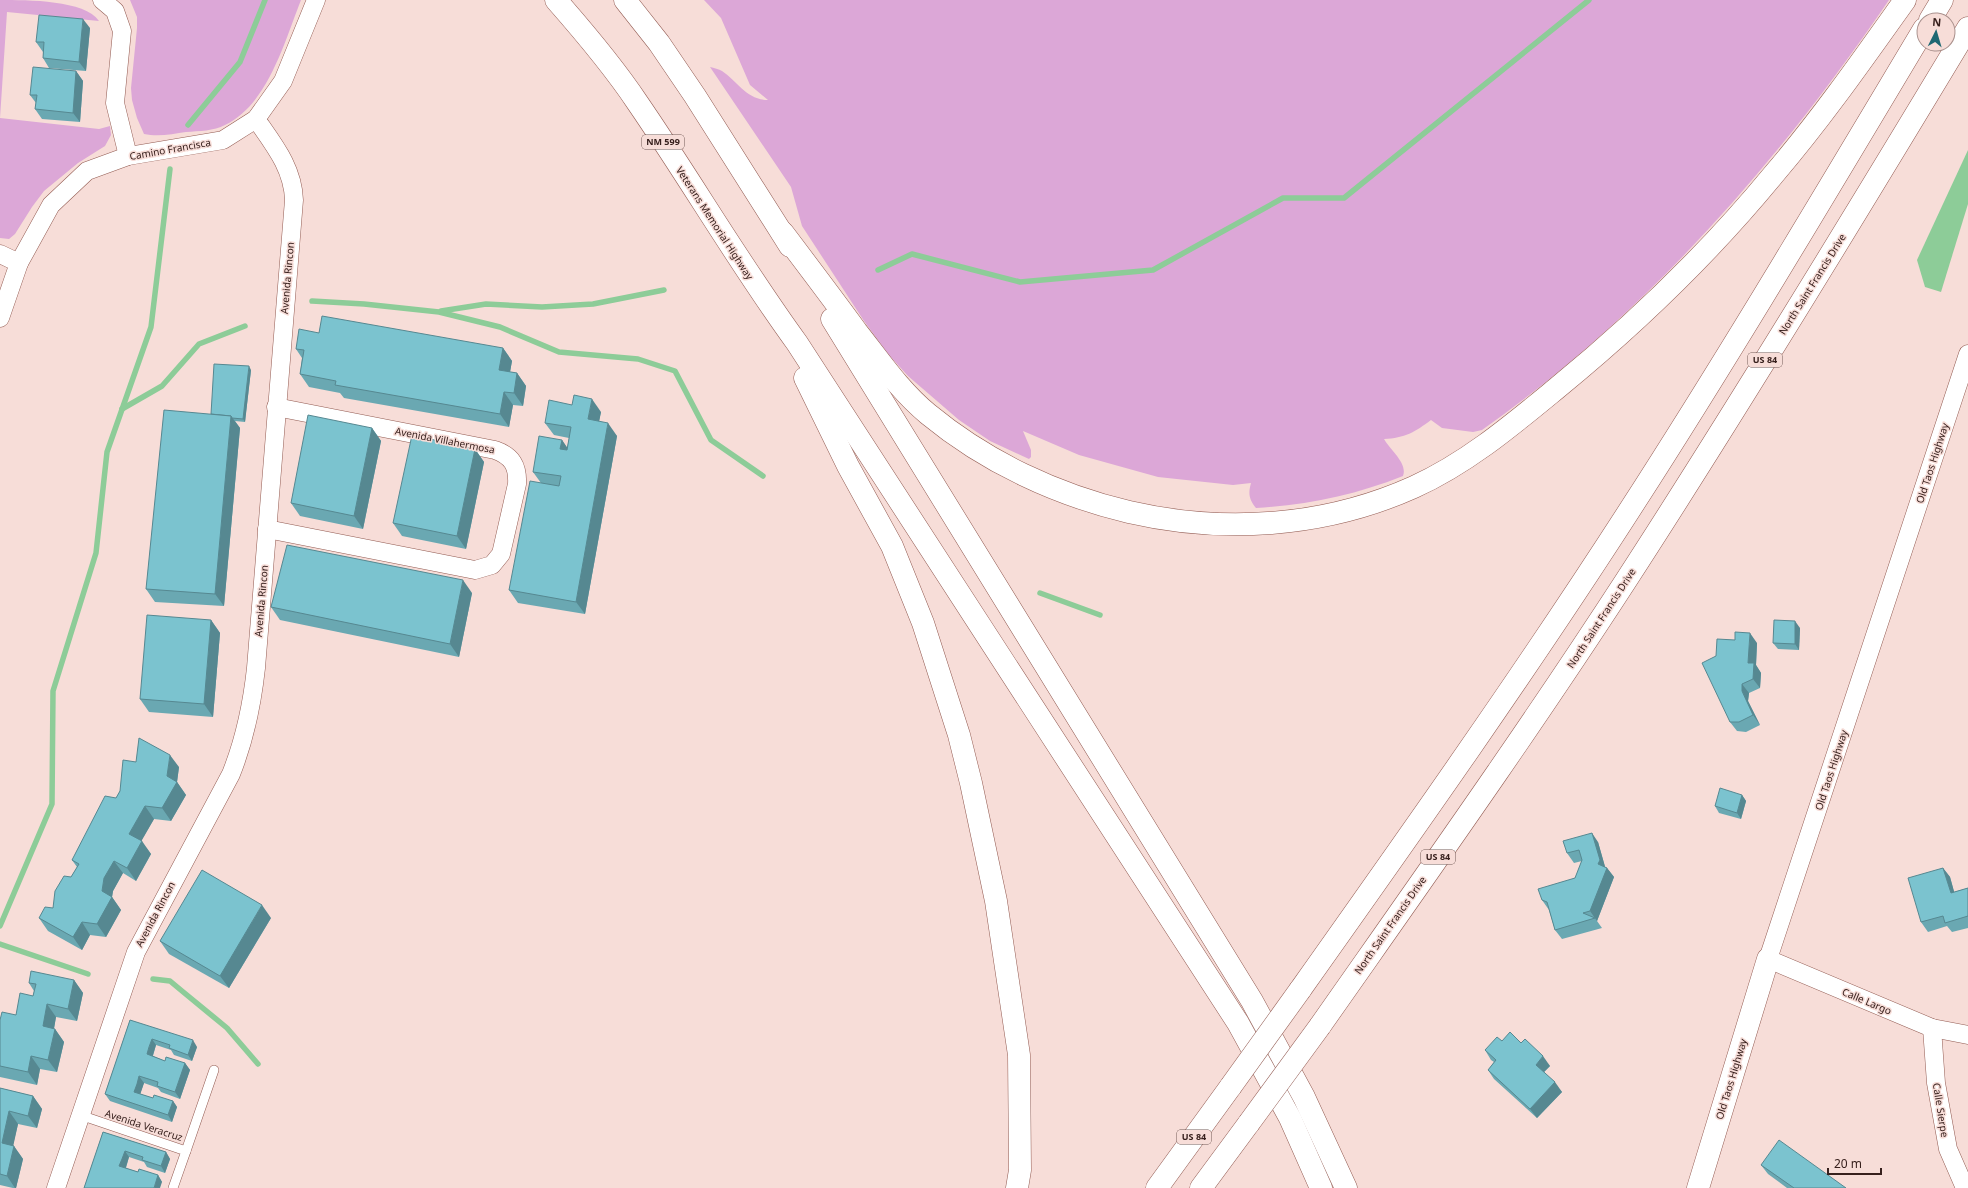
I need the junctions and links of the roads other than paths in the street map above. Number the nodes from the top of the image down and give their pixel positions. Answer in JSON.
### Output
{"nodes":[{"id":1,"x":102,"y":0,"type":"edge"},
{"id":2,"x":316,"y":0,"type":"edge"},
{"id":3,"x":556,"y":0,"type":"edge"},
{"id":4,"x":625,"y":0,"type":"edge"},
{"id":5,"x":1905,"y":0,"type":"edge"},
{"id":6,"x":1942,"y":0,"type":"edge"},
{"id":7,"x":1935,"y":12,"type":"edge"},
{"id":8,"x":1968,"y":28,"type":"edge"},
{"id":9,"x":1916,"y":42,"type":"edge"},
{"id":10,"x":256,"y":119,"type":"junction"},
{"id":11,"x":128,"y":156,"type":"junction"},
{"id":12,"x":783,"y":234,"type":"junction"},
{"id":13,"x":0,"y":254,"type":"edge"},
{"id":14,"x":19,"y":263,"type":"junction"},
{"id":15,"x":760,"y":292,"type":"junction"},
{"id":16,"x":0,"y":318,"type":"edge"},
{"id":17,"x":1968,"y":354,"type":"edge"},
{"id":18,"x":276,"y":407,"type":"junction"},
{"id":19,"x":267,"y":529,"type":"junction"},
{"id":20,"x":1768,"y":959,"type":"junction"},
{"id":21,"x":1932,"y":1028,"type":"junction"},
{"id":22,"x":1968,"y":1035,"type":"edge"},
{"id":23,"x":214,"y":1070,"type":"dead end"},
{"id":24,"x":80,"y":1115,"type":"junction"},
{"id":25,"x":186,"y":1151,"type":"junction"},
{"id":26,"x":56,"y":1188,"type":"edge"},
{"id":27,"x":173,"y":1188,"type":"edge"},
{"id":28,"x":1017,"y":1188,"type":"edge"},
{"id":29,"x":1157,"y":1188,"type":"edge"},
{"id":30,"x":1201,"y":1188,"type":"edge"},
{"id":31,"x":1321,"y":1188,"type":"edge"},
{"id":32,"x":1346,"y":1188,"type":"edge"},
{"id":33,"x":1698,"y":1188,"type":"edge"},
{"id":34,"x":1965,"y":1188,"type":"edge"}],
"edges":[{"from":1,"to":11,"type":"street"},
{"from":2,"to":10,"type":"street"},
{"from":3,"to":15,"type":"main road","name":"Veterans Memorial Highway","number":"NM 599"},
{"from":4,"to":12,"type":"main road"},
{"from":5,"to":12,"type":"main road"},
{"from":6,"to":7,"type":"main road"},
{"from":8,"to":30,"type":"main road","name":"North Saint Francis Drive","number":"US 84","bridge":true},
{"from":9,"to":29,"type":"main road","number":"US 84","bridge":true},
{"from":10,"to":11,"type":"street","name":"Camino Francisca"},
{"from":10,"to":18,"type":"street","name":"Avenida Rincon"},
{"from":11,"to":14,"type":"street","name":"Camino Francisca"},
{"from":12,"to":32,"type":"main road"},
{"from":13,"to":14,"type":"street"},
{"from":14,"to":16,"type":"street","name":"Camino Francisca"},
{"from":15,"to":28,"type":"main road"},
{"from":15,"to":31,"type":"main road"},
{"from":17,"to":20,"type":"street","name":"Old Taos Highway"},
{"from":18,"to":19,"type":"street","name":"Avenida Rincon"},
{"from":18,"to":19,"type":"street","name":"Avenida Villahermosa"},
{"from":19,"to":24,"type":"street","name":"Avenida Rincon"},
{"from":20,"to":21,"type":"street","name":"Calle Largo"},
{"from":20,"to":33,"type":"main road","name":"Old Taos Highway"},
{"from":21,"to":22,"type":"street","name":"Calle Largo"},
{"from":21,"to":34,"type":"street","name":"Calle Sierpe"},
{"from":23,"to":25,"type":"lane"},
{"from":24,"to":25,"type":"lane","name":"Avenida Veracruz"},
{"from":24,"to":26,"type":"street","name":"Avenida Rincon"},
{"from":25,"to":27,"type":"lane","name":"Avenida Veracruz"}]}
